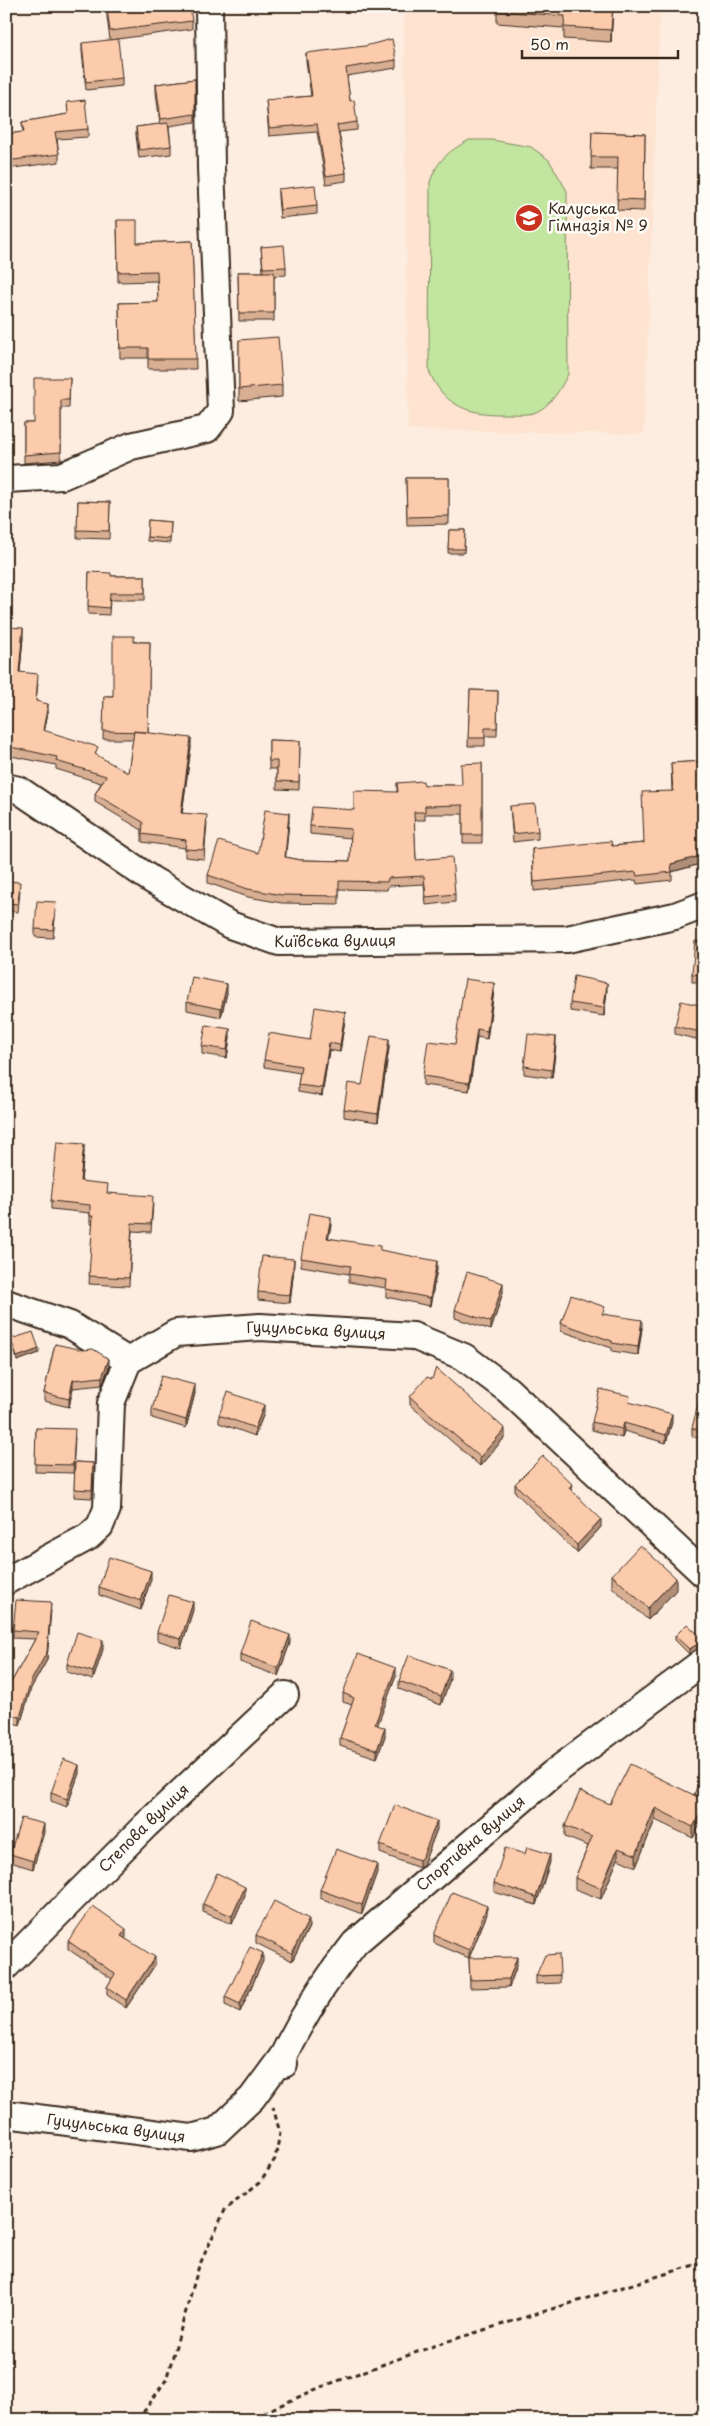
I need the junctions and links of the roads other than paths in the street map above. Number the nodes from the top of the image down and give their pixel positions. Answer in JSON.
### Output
{"nodes":[{"id":1,"x":208,"y":6,"type":"edge"},
{"id":2,"x":6,"y":479,"type":"edge"},
{"id":3,"x":6,"y":787,"type":"edge"},
{"id":4,"x":704,"y":905,"type":"edge"},
{"id":5,"x":6,"y":1303,"type":"edge"},
{"id":6,"x":128,"y":1361,"type":"junction"},
{"id":7,"x":704,"y":1574,"type":"edge"},
{"id":8,"x":6,"y":1581,"type":"edge"},
{"id":9,"x":704,"y":1661,"type":"edge"},
{"id":10,"x":286,"y":1695,"type":"dead end"},
{"id":11,"x":6,"y":1966,"type":"edge"},
{"id":12,"x":278,"y":2066,"type":"joint"},
{"id":13,"x":6,"y":2114,"type":"edge"}],
"edges":[{"from":1,"to":2,"type":"street"},
{"from":3,"to":4,"type":"street","name":"Київська вулиця"},
{"from":5,"to":6,"type":"street"},
{"from":6,"to":7,"type":"street","name":"Гуцульська вулиця"},
{"from":6,"to":8,"type":"street"},
{"from":9,"to":12,"type":"street","name":"Спортивна вулиця"},
{"from":10,"to":11,"type":"street","name":"Степова вулиця"},
{"from":12,"to":13,"type":"street","name":"Гуцульська вулиця"}]}
